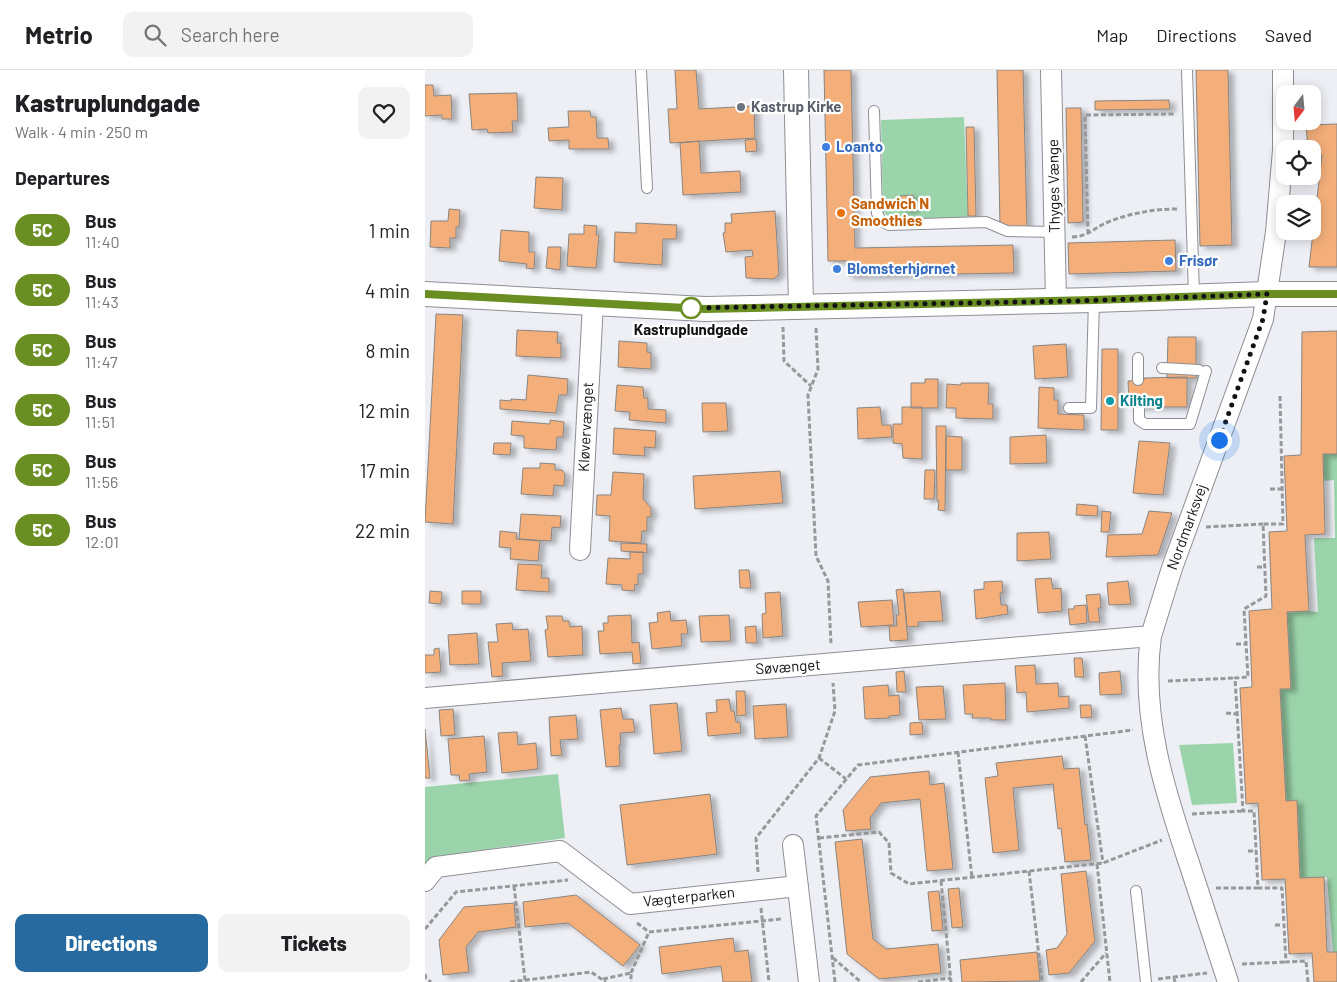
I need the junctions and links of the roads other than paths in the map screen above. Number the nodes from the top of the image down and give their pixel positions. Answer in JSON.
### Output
{"nodes":[{"id":1,"x":641,"y":70,"type":"edge"},
{"id":2,"x":796,"y":70,"type":"edge"},
{"id":3,"x":1051,"y":70,"type":"edge"},
{"id":4,"x":1187,"y":70,"type":"edge"},
{"id":5,"x":1283,"y":70,"type":"edge"},
{"id":6,"x":874,"y":111,"type":"dead end"},
{"id":7,"x":647,"y":188,"type":"dead end"},
{"id":8,"x":1055,"y":235,"type":"junction"},
{"id":9,"x":425,"y":294,"type":"edge"},
{"id":10,"x":1267,"y":294,"type":"junction"},
{"id":11,"x":1337,"y":294,"type":"edge"},
{"id":12,"x":1194,"y":296,"type":"junction"},
{"id":13,"x":1094,"y":300,"type":"junction"},
{"id":14,"x":1056,"y":301,"type":"junction"},
{"id":15,"x":593,"y":304,"type":"junction"},
{"id":16,"x":801,"y":306,"type":"junction"},
{"id":17,"x":1138,"y":358,"type":"dead end"},
{"id":18,"x":1162,"y":368,"type":"dead end"},
{"id":19,"x":1138,"y":380,"type":"dead end"},
{"id":20,"x":1139,"y":407,"type":"dead end"},
{"id":21,"x":1069,"y":408,"type":"dead end"},
{"id":22,"x":580,"y":550,"type":"dead end"},
{"id":23,"x":1151,"y":636,"type":"junction"},
{"id":24,"x":425,"y":698,"type":"edge"},
{"id":25,"x":793,"y":845,"type":"dead end"},
{"id":26,"x":425,"y":881,"type":"edge"},
{"id":27,"x":797,"y":886,"type":"junction"},
{"id":28,"x":1136,"y":891,"type":"dead end"},
{"id":29,"x":1225,"y":973,"type":"edge"},
{"id":30,"x":1146,"y":981,"type":"edge"},
{"id":31,"x":809,"y":982,"type":"edge"}],
"edges":[{"from":1,"to":7,"type":"lane"},
{"from":2,"to":16,"type":"street"},
{"from":3,"to":8,"type":"street","name":"Thyges Vænge"},
{"from":4,"to":12,"type":"lane"},
{"from":5,"to":10,"type":"street","name":"Nordmarksvej"},
{"from":6,"to":8,"type":"lane"},
{"from":8,"to":14,"type":"street","name":"Thyges Vænge"},
{"from":9,"to":15,"type":"street"},
{"from":10,"to":11,"type":"street"},
{"from":10,"to":12,"type":"street"},
{"from":10,"to":23,"type":"street","name":"Nordmarksvej"},
{"from":12,"to":13,"type":"street"},
{"from":13,"to":14,"type":"street"},
{"from":13,"to":21,"type":"lane"},
{"from":14,"to":16,"type":"street"},
{"from":15,"to":16,"type":"street"},
{"from":15,"to":22,"type":"street","name":"Kløvervænget"},
{"from":17,"to":19,"type":"lane"},
{"from":18,"to":20,"type":"lane"},
{"from":23,"to":24,"type":"street","name":"Søvænget"},
{"from":23,"to":29,"type":"street","name":"Nordmarksvej"},
{"from":25,"to":27,"type":"street"},
{"from":26,"to":27,"type":"street","name":"Vægterparken"},
{"from":27,"to":31,"type":"street"},
{"from":28,"to":30,"type":"lane"}]}
